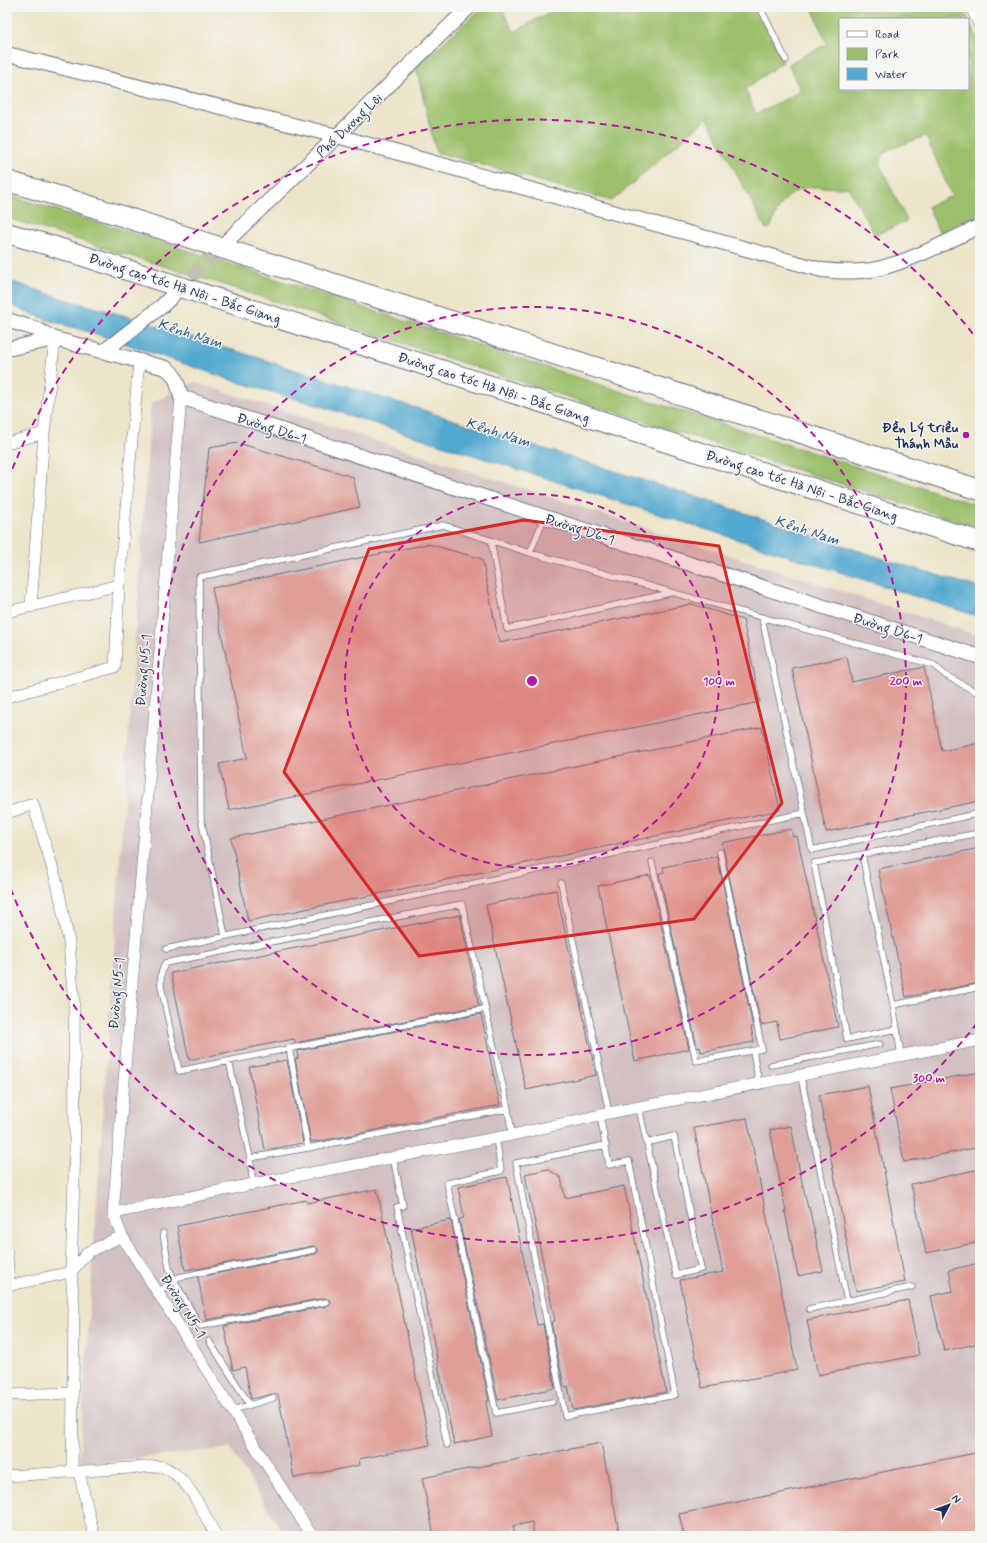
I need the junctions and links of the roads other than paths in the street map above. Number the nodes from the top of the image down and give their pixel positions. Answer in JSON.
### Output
{"nodes":[{"id":1,"x":469,"y":7,"type":"edge"},
{"id":2,"x":760,"y":7,"type":"edge"},
{"id":3,"x":971,"y":7,"type":"edge"},
{"id":4,"x":980,"y":26,"type":"edge"},
{"id":5,"x":7,"y":54,"type":"edge"},
{"id":6,"x":786,"y":60,"type":"dead end"},
{"id":7,"x":337,"y":136,"type":"junction"},
{"id":8,"x":7,"y":181,"type":"edge"},
{"id":9,"x":980,"y":226,"type":"edge"},
{"id":10,"x":7,"y":233,"type":"edge"},
{"id":11,"x":226,"y":241,"type":"tunnel mouth"},
{"id":12,"x":173,"y":295,"type":"tunnel mouth"},
{"id":13,"x":7,"y":320,"type":"edge"},
{"id":14,"x":55,"y":338,"type":"junction"},
{"id":15,"x":7,"y":349,"type":"edge"},
{"id":16,"x":103,"y":352,"type":"junction"},
{"id":17,"x":139,"y":362,"type":"junction"},
{"id":18,"x":180,"y":397,"type":"junction"},
{"id":19,"x":44,"y":433,"type":"junction"},
{"id":20,"x":7,"y":443,"type":"edge"},
{"id":21,"x":980,"y":490,"type":"edge"},
{"id":22,"x":544,"y":517,"type":"junction"},
{"id":23,"x":491,"y":541,"type":"junction"},
{"id":24,"x":980,"y":542,"type":"edge"},
{"id":25,"x":530,"y":553,"type":"junction"},
{"id":26,"x":119,"y":585,"type":"junction"},
{"id":27,"x":672,"y":593,"type":"junction"},
{"id":28,"x":31,"y":607,"type":"junction"},
{"id":29,"x":7,"y":612,"type":"edge"},
{"id":30,"x":762,"y":618,"type":"junction"},
{"id":31,"x":980,"y":657,"type":"edge"},
{"id":32,"x":980,"y":693,"type":"edge"},
{"id":33,"x":7,"y":697,"type":"edge"},
{"id":34,"x":7,"y":813,"type":"edge"},
{"id":35,"x":804,"y":813,"type":"junction"},
{"id":36,"x":980,"y":813,"type":"edge"},
{"id":37,"x":980,"y":833,"type":"edge"},
{"id":38,"x":720,"y":852,"type":"dead end"},
{"id":39,"x":862,"y":854,"type":"junction"},
{"id":40,"x":652,"y":862,"type":"dead end"},
{"id":41,"x":561,"y":883,"type":"dead end"},
{"id":42,"x":225,"y":936,"type":"junction"},
{"id":43,"x":166,"y":949,"type":"dead end"},
{"id":44,"x":980,"y":987,"type":"edge"},
{"id":45,"x":893,"y":1005,"type":"junction"},
{"id":46,"x":484,"y":1009,"type":"junction"},
{"id":47,"x":897,"y":1029,"type":"junction"},
{"id":48,"x":980,"y":1040,"type":"edge"},
{"id":49,"x":880,"y":1044,"type":"dead end"},
{"id":50,"x":289,"y":1048,"type":"junction"},
{"id":51,"x":753,"y":1051,"type":"junction"},
{"id":52,"x":901,"y":1056,"type":"junction"},
{"id":53,"x":229,"y":1061,"type":"junction"},
{"id":54,"x":771,"y":1065,"type":"dead end"},
{"id":55,"x":801,"y":1077,"type":"junction"},
{"id":56,"x":759,"y":1085,"type":"junction"},
{"id":57,"x":639,"y":1108,"type":"junction"},
{"id":58,"x":508,"y":1109,"type":"junction"},
{"id":59,"x":604,"y":1114,"type":"junction"},
{"id":60,"x":512,"y":1135,"type":"junction"},
{"id":61,"x":496,"y":1138,"type":"junction"},
{"id":62,"x":647,"y":1143,"type":"junction"},
{"id":63,"x":606,"y":1145,"type":"junction"},
{"id":64,"x":308,"y":1148,"type":"junction"},
{"id":65,"x":393,"y":1157,"type":"junction"},
{"id":66,"x":250,"y":1158,"type":"junction"},
{"id":67,"x":253,"y":1184,"type":"junction"},
{"id":68,"x":113,"y":1213,"type":"junction"},
{"id":69,"x":163,"y":1233,"type":"dead end"},
{"id":70,"x":122,"y":1236,"type":"junction"},
{"id":71,"x":314,"y":1250,"type":"dead end"},
{"id":72,"x":7,"y":1254,"type":"edge"},
{"id":73,"x":71,"y":1272,"type":"junction"},
{"id":74,"x":174,"y":1280,"type":"junction"},
{"id":75,"x":8,"y":1285,"type":"edge"},
{"id":76,"x":912,"y":1287,"type":"dead end"},
{"id":77,"x":158,"y":1292,"type":"junction"},
{"id":78,"x":847,"y":1301,"type":"junction"},
{"id":79,"x":326,"y":1302,"type":"dead end"},
{"id":80,"x":809,"y":1309,"type":"dead end"},
{"id":81,"x":209,"y":1341,"type":"dead end"},
{"id":82,"x":73,"y":1393,"type":"junction"},
{"id":83,"x":7,"y":1395,"type":"edge"},
{"id":84,"x":273,"y":1398,"type":"dead end"},
{"id":85,"x":552,"y":1402,"type":"dead end"},
{"id":86,"x":250,"y":1405,"type":"junction"},
{"id":87,"x":233,"y":1410,"type":"junction"},
{"id":88,"x":447,"y":1445,"type":"dead end"},
{"id":89,"x":76,"y":1472,"type":"junction"},
{"id":90,"x":7,"y":1476,"type":"edge"},
{"id":91,"x":94,"y":1536,"type":"edge"},
{"id":92,"x":216,"y":1536,"type":"edge"},
{"id":93,"x":312,"y":1536,"type":"edge"}],
"edges":[{"from":1,"to":7,"type":"street","name":"Phố Dương Lôi"},
{"from":2,"to":6,"type":"lane"},
{"from":3,"to":4,"type":"street"},
{"from":5,"to":7,"type":"street"},
{"from":7,"to":9,"type":"street"},
{"from":7,"to":11,"type":"street","name":"Phố Dương Lôi"},
{"from":8,"to":21,"type":"highway"},
{"from":10,"to":24,"type":"highway","name":"Đường cao tốc Hà Nội - Bắc Giang"},
{"from":12,"to":16,"type":"street"},
{"from":13,"to":14,"type":"street"},
{"from":14,"to":15,"type":"street"},
{"from":14,"to":16,"type":"street"},
{"from":14,"to":19,"type":"street"},
{"from":16,"to":17,"type":"street"},
{"from":17,"to":18,"type":"street"},
{"from":17,"to":26,"type":"street"},
{"from":18,"to":22,"type":"street","name":"Đường D6-1"},
{"from":18,"to":68,"type":"street","name":"Đường N5-1"},
{"from":19,"to":20,"type":"street"},
{"from":19,"to":28,"type":"street"},
{"from":22,"to":25,"type":"lane"},
{"from":22,"to":31,"type":"street","name":"Đường D6-1"},
{"from":23,"to":25,"type":"lane"},
{"from":23,"to":27,"type":"lane"},
{"from":23,"to":42,"type":"lane"},
{"from":25,"to":27,"type":"lane"},
{"from":26,"to":28,"type":"street"},
{"from":26,"to":33,"type":"street"},
{"from":27,"to":30,"type":"lane"},
{"from":28,"to":29,"type":"street"},
{"from":30,"to":32,"type":"lane"},
{"from":30,"to":35,"type":"lane"},
{"from":34,"to":73,"type":"street"},
{"from":35,"to":36,"type":"lane"},
{"from":35,"to":42,"type":"lane"},
{"from":37,"to":39,"type":"lane"},
{"from":38,"to":51,"type":"lane"},
{"from":39,"to":45,"type":"lane"},
{"from":39,"to":47,"type":"lane"},
{"from":40,"to":51,"type":"lane"},
{"from":41,"to":59,"type":"lane"},
{"from":42,"to":43,"type":"lane"},
{"from":44,"to":45,"type":"lane"},
{"from":45,"to":47,"type":"lane"},
{"from":46,"to":50,"type":"lane"},
{"from":46,"to":53,"type":"lane"},
{"from":46,"to":58,"type":"lane"},
{"from":47,"to":52,"type":"lane"},
{"from":48,"to":52,"type":"street"},
{"from":49,"to":54,"type":"lane"},
{"from":50,"to":53,"type":"lane"},
{"from":50,"to":64,"type":"lane"},
{"from":51,"to":56,"type":"lane"},
{"from":52,"to":55,"type":"street"},
{"from":53,"to":66,"type":"lane"},
{"from":55,"to":56,"type":"street"},
{"from":55,"to":78,"type":"lane"},
{"from":56,"to":57,"type":"street"},
{"from":57,"to":59,"type":"street"},
{"from":57,"to":62,"type":"lane"},
{"from":58,"to":60,"type":"lane"},
{"from":58,"to":64,"type":"lane"},
{"from":59,"to":60,"type":"street"},
{"from":59,"to":63,"type":"lane"},
{"from":60,"to":61,"type":"street"},
{"from":61,"to":65,"type":"street"},
{"from":61,"to":85,"type":"lane"},
{"from":62,"to":62,"type":"lane"},
{"from":63,"to":63,"type":"lane"},
{"from":64,"to":66,"type":"lane"},
{"from":65,"to":67,"type":"street"},
{"from":65,"to":88,"type":"lane"},
{"from":66,"to":67,"type":"lane"},
{"from":67,"to":68,"type":"street"},
{"from":68,"to":70,"type":"street","name":"Đường N5-1"},
{"from":69,"to":74,"type":"lane"},
{"from":70,"to":73,"type":"street"},
{"from":70,"to":77,"type":"street","name":"Đường N5-1"},
{"from":71,"to":74,"type":"lane"},
{"from":72,"to":75,"type":"street"},
{"from":73,"to":75,"type":"street"},
{"from":73,"to":82,"type":"street"},
{"from":74,"to":77,"type":"lane"},
{"from":74,"to":79,"type":"lane"},
{"from":76,"to":78,"type":"lane"},
{"from":77,"to":87,"type":"street","name":"Đường N5-1"},
{"from":78,"to":80,"type":"lane"},
{"from":81,"to":86,"type":"lane"},
{"from":82,"to":83,"type":"street"},
{"from":82,"to":89,"type":"street"},
{"from":84,"to":86,"type":"lane"},
{"from":86,"to":87,"type":"lane"},
{"from":87,"to":93,"type":"street","name":"Đường N5-1"},
{"from":89,"to":90,"type":"street"},
{"from":89,"to":91,"type":"street"},
{"from":89,"to":92,"type":"street"}]}
